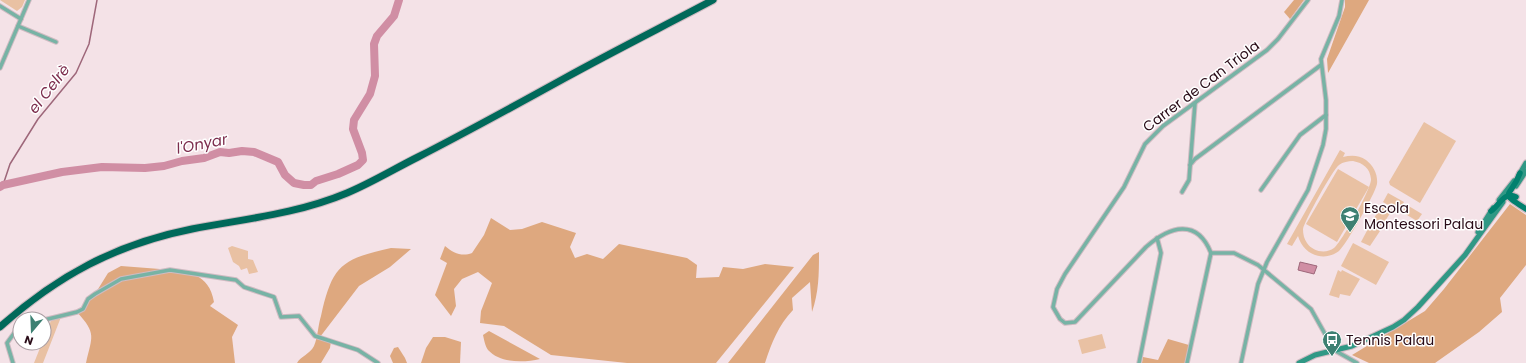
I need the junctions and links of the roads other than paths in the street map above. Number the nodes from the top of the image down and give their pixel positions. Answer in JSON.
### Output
{"nodes":[{"id":1,"x":29,"y":0,"type":"edge"},
{"id":2,"x":713,"y":0,"type":"edge"},
{"id":3,"x":1308,"y":0,"type":"edge"},
{"id":4,"x":1342,"y":0,"type":"edge"},
{"id":5,"x":0,"y":6,"type":"edge"},
{"id":6,"x":21,"y":19,"type":"junction"},
{"id":7,"x":18,"y":26,"type":"junction"},
{"id":8,"x":56,"y":42,"type":"dead end"},
{"id":9,"x":1321,"y":65,"type":"junction"},
{"id":10,"x":0,"y":68,"type":"edge"},
{"id":11,"x":1195,"y":103,"type":"junction"},
{"id":12,"x":1326,"y":115,"type":"junction"},
{"id":13,"x":1526,"y":163,"type":"edge"},
{"id":14,"x":1190,"y":164,"type":"junction"},
{"id":15,"x":1523,"y":172,"type":"edge"},
{"id":16,"x":1515,"y":188,"type":"junction"},
{"id":17,"x":1262,"y":190,"type":"dead end"},
{"id":18,"x":1182,"y":192,"type":"dead end"},
{"id":19,"x":1508,"y":196,"type":"junction"},
{"id":20,"x":1515,"y":201,"type":"junction"},
{"id":21,"x":1502,"y":204,"type":"junction"},
{"id":22,"x":1526,"y":209,"type":"edge"},
{"id":23,"x":1491,"y":211,"type":"junction"},
{"id":24,"x":1157,"y":238,"type":"junction"},
{"id":25,"x":1473,"y":244,"type":"junction"},
{"id":26,"x":1211,"y":253,"type":"junction"},
{"id":27,"x":1264,"y":270,"type":"junction"},
{"id":28,"x":52,"y":318,"type":"edge"},
{"id":29,"x":0,"y":327,"type":"edge"},
{"id":30,"x":12,"y":336,"type":"edge"},
{"id":31,"x":1334,"y":350,"type":"junction"},
{"id":32,"x":13,"y":363,"type":"edge"},
{"id":33,"x":378,"y":363,"type":"edge"},
{"id":34,"x":1139,"y":363,"type":"edge"},
{"id":35,"x":1187,"y":363,"type":"edge"},
{"id":36,"x":1241,"y":363,"type":"edge"},
{"id":37,"x":1299,"y":363,"type":"edge"},
{"id":38,"x":1357,"y":363,"type":"edge"}],
"edges":[{"from":1,"to":6,"type":"street"},
{"from":2,"to":29,"type":"highway"},
{"from":3,"to":11,"type":"street","name":"Carrer de Can Triola"},
{"from":4,"to":9,"type":"street"},
{"from":5,"to":6,"type":"street"},
{"from":6,"to":7,"type":"street"},
{"from":7,"to":8,"type":"street"},
{"from":7,"to":10,"type":"street"},
{"from":9,"to":12,"type":"street"},
{"from":9,"to":14,"type":"street"},
{"from":11,"to":14,"type":"street"},
{"from":11,"to":24,"type":"street","name":"Carrer de Can Triola"},
{"from":12,"to":17,"type":"street"},
{"from":12,"to":27,"type":"street"},
{"from":13,"to":15,"type":"street"},
{"from":14,"to":18,"type":"street"},
{"from":15,"to":16,"type":"street"},
{"from":15,"to":19,"type":"main road"},
{"from":15,"to":23,"type":"street"},
{"from":16,"to":19,"type":"street"},
{"from":16,"to":20,"type":"main road"},
{"from":19,"to":20,"type":"main road"},
{"from":19,"to":21,"type":"street"},
{"from":19,"to":23,"type":"main road"},
{"from":20,"to":21,"type":"main road"},
{"from":20,"to":22,"type":"main road"},
{"from":21,"to":25,"type":"street"},
{"from":23,"to":25,"type":"street"},
{"from":24,"to":26,"type":"street"},
{"from":24,"to":34,"type":"street"},
{"from":25,"to":31,"type":"street"},
{"from":26,"to":27,"type":"street"},
{"from":26,"to":35,"type":"street"},
{"from":27,"to":31,"type":"street"},
{"from":27,"to":36,"type":"street"},
{"from":28,"to":33,"type":"street"},
{"from":30,"to":32,"type":"street"},
{"from":31,"to":37,"type":"street"},
{"from":31,"to":38,"type":"street"}]}
